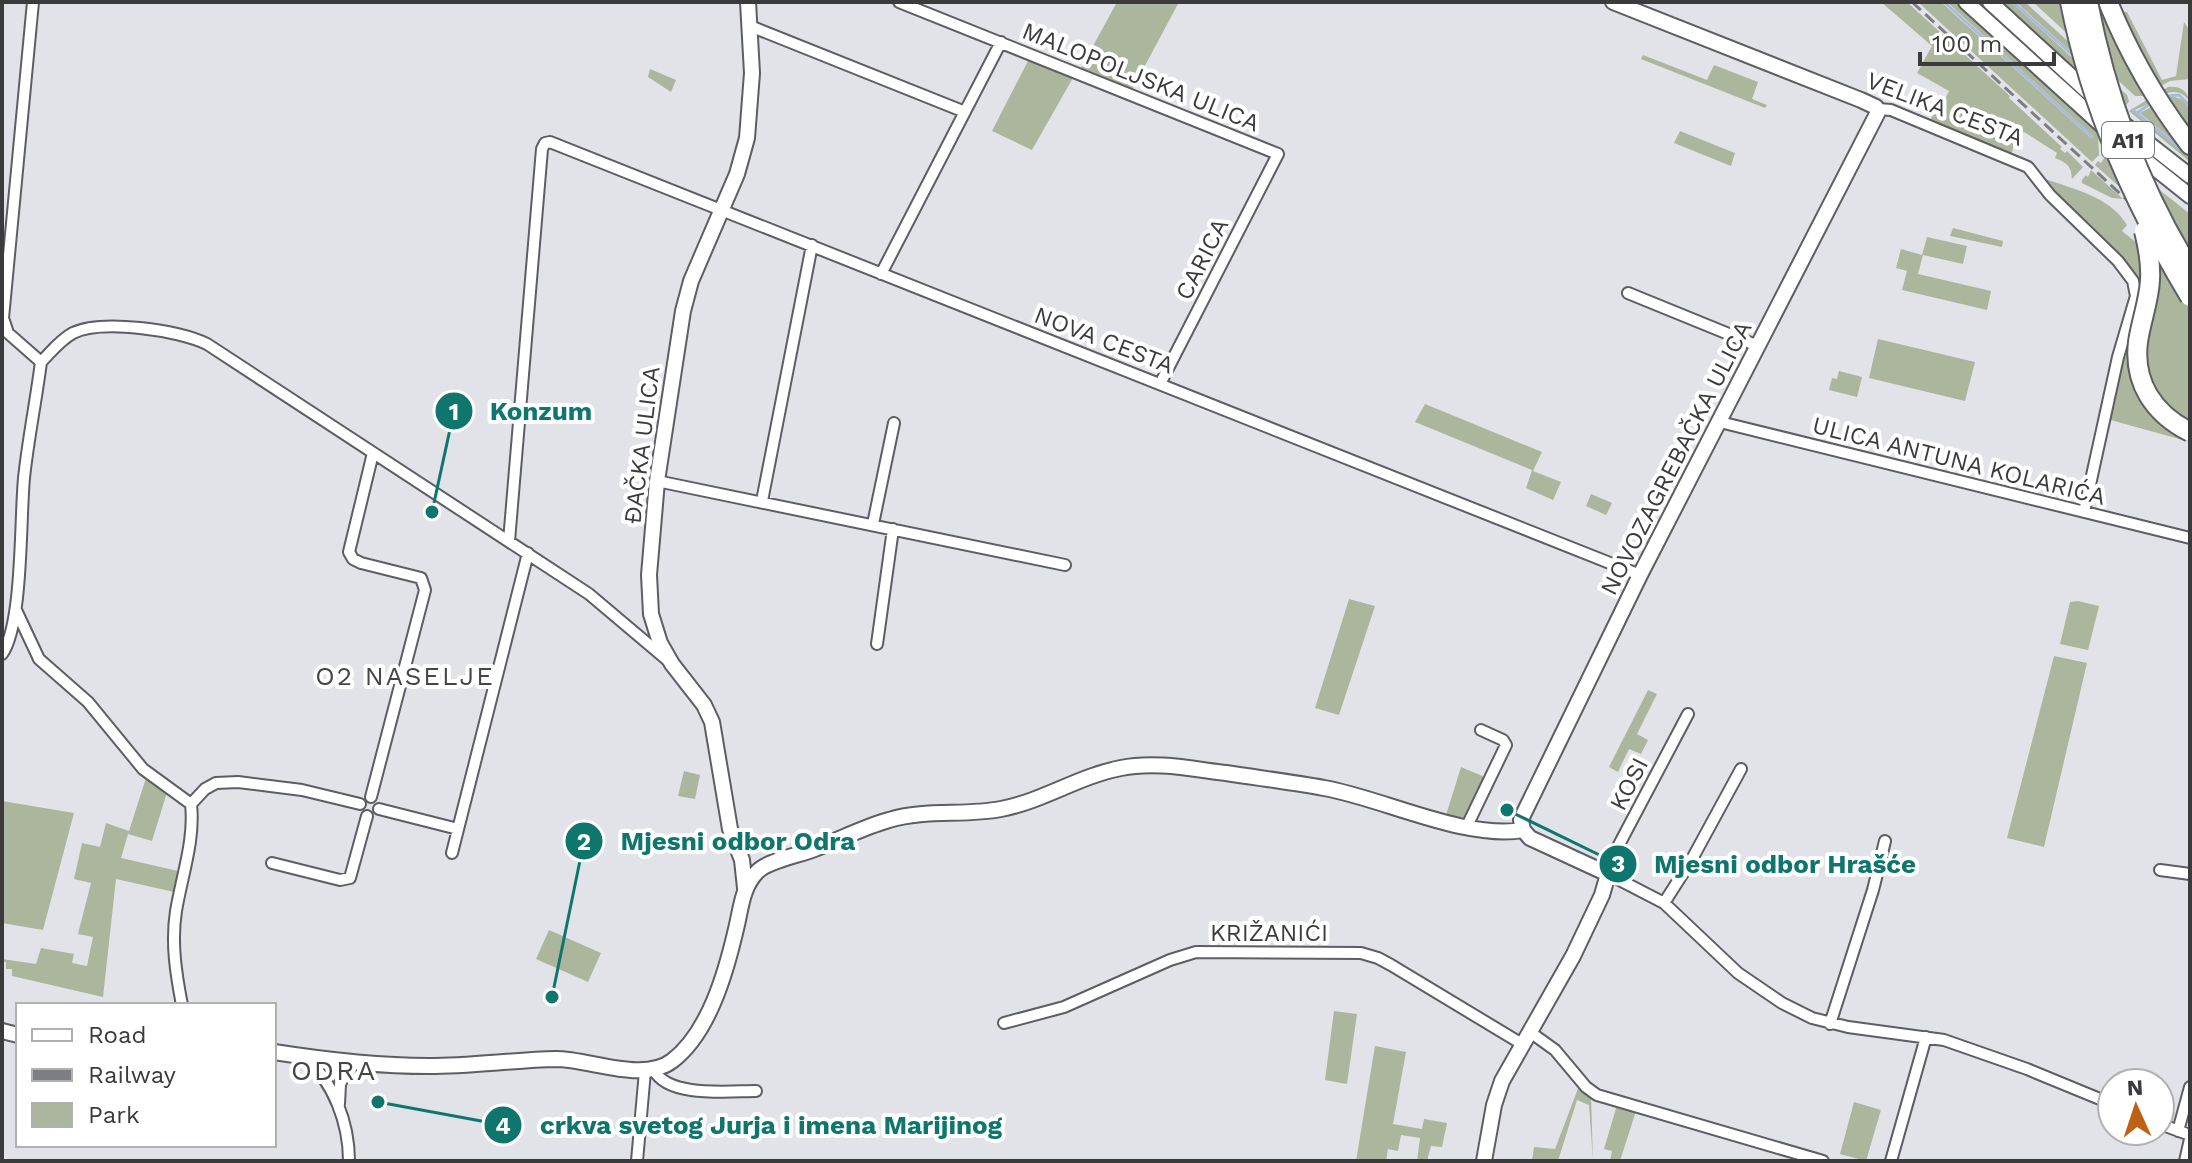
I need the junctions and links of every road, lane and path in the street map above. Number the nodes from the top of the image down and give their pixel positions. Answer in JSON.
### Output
{"nodes":[{"id":1,"x":33,"y":2,"type":"edge"},
{"id":2,"x":899,"y":2,"type":"edge"},
{"id":3,"x":1613,"y":2,"type":"edge"},
{"id":4,"x":1966,"y":2,"type":"edge"},
{"id":5,"x":1990,"y":2,"type":"edge"},
{"id":6,"x":2070,"y":2,"type":"edge"},
{"id":7,"x":2088,"y":2,"type":"edge"},
{"id":8,"x":2108,"y":2,"type":"edge"},
{"id":9,"x":744,"y":4,"type":"edge"},
{"id":10,"x":750,"y":26,"type":"junction"},
{"id":11,"x":1001,"y":42,"type":"junction"},
{"id":12,"x":1878,"y":109,"type":"junction"},
{"id":13,"x":965,"y":112,"type":"junction"},
{"id":14,"x":2190,"y":145,"type":"edge"},
{"id":15,"x":1278,"y":154,"type":"joint"},
{"id":16,"x":2190,"y":176,"type":"edge"},
{"id":17,"x":2190,"y":196,"type":"edge"},
{"id":18,"x":2134,"y":198,"type":"junction"},
{"id":19,"x":722,"y":209,"type":"junction"},
{"id":20,"x":812,"y":245,"type":"junction"},
{"id":21,"x":2190,"y":269,"type":"edge"},
{"id":22,"x":881,"y":274,"type":"junction"},
{"id":23,"x":1628,"y":293,"type":"dead end"},
{"id":24,"x":2190,"y":297,"type":"edge"},
{"id":25,"x":1758,"y":346,"type":"junction"},
{"id":26,"x":41,"y":362,"type":"junction"},
{"id":27,"x":1160,"y":384,"type":"junction"},
{"id":28,"x":1720,"y":422,"type":"junction"},
{"id":29,"x":894,"y":423,"type":"dead end"},
{"id":30,"x":2190,"y":432,"type":"edge"},
{"id":31,"x":373,"y":453,"type":"junction"},
{"id":32,"x":657,"y":481,"type":"junction"},
{"id":33,"x":762,"y":501,"type":"junction"},
{"id":34,"x":2084,"y":512,"type":"junction"},
{"id":35,"x":873,"y":524,"type":"junction"},
{"id":36,"x":893,"y":529,"type":"junction"},
{"id":37,"x":2190,"y":538,"type":"edge"},
{"id":38,"x":509,"y":541,"type":"junction"},
{"id":39,"x":528,"y":553,"type":"junction"},
{"id":40,"x":1065,"y":565,"type":"dead end"},
{"id":41,"x":1640,"y":575,"type":"junction"},
{"id":42,"x":16,"y":610,"type":"junction"},
{"id":43,"x":653,"y":620,"type":"junction"},
{"id":44,"x":636,"y":633,"type":"junction"},
{"id":45,"x":877,"y":644,"type":"dead end"},
{"id":46,"x":25,"y":649,"type":"dead end"},
{"id":47,"x":7,"y":650,"type":"edge"},
{"id":48,"x":37,"y":656,"type":"junction"},
{"id":49,"x":672,"y":664,"type":"junction"},
{"id":50,"x":1688,"y":714,"type":"dead end"},
{"id":51,"x":1481,"y":730,"type":"dead end"},
{"id":52,"x":1741,"y":769,"type":"dead end"},
{"id":53,"x":371,"y":797,"type":"junction"},
{"id":54,"x":191,"y":804,"type":"junction"},
{"id":55,"x":360,"y":804,"type":"junction"},
{"id":56,"x":379,"y":809,"type":"junction"},
{"id":57,"x":367,"y":816,"type":"junction"},
{"id":58,"x":1467,"y":826,"type":"junction"},
{"id":59,"x":458,"y":829,"type":"junction"},
{"id":60,"x":1523,"y":830,"type":"junction"},
{"id":61,"x":1885,"y":841,"type":"dead end"},
{"id":62,"x":452,"y":853,"type":"dead end"},
{"id":63,"x":742,"y":860,"type":"junction"},
{"id":64,"x":272,"y":863,"type":"dead end"},
{"id":65,"x":765,"y":865,"type":"junction"},
{"id":66,"x":2160,"y":870,"type":"dead end"},
{"id":67,"x":1608,"y":874,"type":"junction"},
{"id":68,"x":2190,"y":874,"type":"edge"},
{"id":69,"x":745,"y":888,"type":"junction"},
{"id":70,"x":1664,"y":903,"type":"junction"},
{"id":71,"x":182,"y":1003,"type":"edge"},
{"id":72,"x":1004,"y":1023,"type":"dead end"},
{"id":73,"x":1830,"y":1024,"type":"junction"},
{"id":74,"x":1926,"y":1037,"type":"junction"},
{"id":75,"x":1526,"y":1038,"type":"junction"},
{"id":76,"x":276,"y":1052,"type":"edge"},
{"id":77,"x":304,"y":1057,"type":"junction"},
{"id":78,"x":352,"y":1062,"type":"junction"},
{"id":79,"x":649,"y":1070,"type":"junction"},
{"id":80,"x":2190,"y":1087,"type":"edge"},
{"id":81,"x":756,"y":1091,"type":"dead end"},
{"id":82,"x":2096,"y":1098,"type":"edge"},
{"id":83,"x":340,"y":1110,"type":"junction"},
{"id":84,"x":2178,"y":1131,"type":"joint"},
{"id":85,"x":2190,"y":1137,"type":"edge"},
{"id":86,"x":349,"y":1161,"type":"edge"},
{"id":87,"x":637,"y":1161,"type":"edge"},
{"id":88,"x":1484,"y":1161,"type":"edge"},
{"id":89,"x":1823,"y":1161,"type":"edge"},
{"id":90,"x":1891,"y":1161,"type":"edge"},
{"id":91,"x":2185,"y":1161,"type":"edge"}],
"edges":[{"from":1,"to":26,"type":"street"},
{"from":2,"to":11,"type":"street","name":"MALOPOLJSKA ULICA"},
{"from":3,"to":12,"type":"street","name":"VELIKA CESTA"},
{"from":4,"to":17,"type":"street"},
{"from":5,"to":16,"type":"street"},
{"from":6,"to":18,"type":"highway","number":"A11","bridge":true},
{"from":7,"to":21,"type":"highway","number":"A11","bridge":true},
{"from":8,"to":14,"type":"highway"},
{"from":9,"to":10,"type":"street","name":"ĐAČKA ULICA"},
{"from":10,"to":13,"type":"street"},
{"from":10,"to":19,"type":"street","name":"ĐAČKA ULICA"},
{"from":11,"to":13,"type":"street"},
{"from":11,"to":15,"type":"street","name":"MALOPOLJSKA ULICA"},
{"from":12,"to":25,"type":"street","name":"NOVOZAGREBAČKA ULICA"},
{"from":12,"to":34,"type":"street","name":"VELIKA CESTA"},
{"from":13,"to":22,"type":"street"},
{"from":15,"to":27,"type":"street","name":"CARICA"},
{"from":18,"to":24,"type":"highway","number":"A11","bridge":true},
{"from":18,"to":30,"type":"highway","bridge":true},
{"from":19,"to":20,"type":"street","name":"NOVA CESTA"},
{"from":19,"to":32,"type":"street","name":"ĐAČKA ULICA"},
{"from":19,"to":38,"type":"street","name":"NOVA CESTA"},
{"from":20,"to":22,"type":"street","name":"NOVA CESTA"},
{"from":20,"to":33,"type":"street"},
{"from":22,"to":27,"type":"street","name":"NOVA CESTA"},
{"from":23,"to":25,"type":"street"},
{"from":25,"to":28,"type":"street","name":"NOVOZAGREBAČKA ULICA"},
{"from":26,"to":31,"type":"street"},
{"from":26,"to":42,"type":"street"},
{"from":27,"to":41,"type":"street","name":"NOVA CESTA"},
{"from":28,"to":34,"type":"street","name":"ULICA ANTUNA KOLARIĆA"},
{"from":28,"to":41,"type":"street","name":"NOVOZAGREBAČKA ULICA"},
{"from":29,"to":35,"type":"street"},
{"from":31,"to":38,"type":"street"},
{"from":31,"to":53,"type":"street"},
{"from":32,"to":33,"type":"street"},
{"from":32,"to":43,"type":"street","name":"ĐAČKA ULICA"},
{"from":33,"to":35,"type":"street"},
{"from":34,"to":37,"type":"street","name":"ULICA ANTUNA KOLARIĆA"},
{"from":35,"to":36,"type":"street"},
{"from":36,"to":40,"type":"street"},
{"from":36,"to":45,"type":"street"},
{"from":38,"to":39,"type":"street"},
{"from":39,"to":44,"type":"street"},
{"from":39,"to":59,"type":"street"},
{"from":41,"to":60,"type":"street","name":"NOVOZAGREBAČKA ULICA"},
{"from":42,"to":47,"type":"street"},
{"from":42,"to":48,"type":"street"},
{"from":43,"to":44,"type":"street"},
{"from":43,"to":49,"type":"street","name":"ĐAČKA ULICA"},
{"from":44,"to":49,"type":"street"},
{"from":46,"to":48,"type":"street"},
{"from":48,"to":54,"type":"street"},
{"from":49,"to":63,"type":"street","name":"ĐAČKA ULICA"},
{"from":50,"to":67,"type":"street","name":"KOSI"},
{"from":51,"to":58,"type":"street"},
{"from":52,"to":70,"type":"street"},
{"from":53,"to":55,"type":"street"},
{"from":53,"to":56,"type":"street"},
{"from":54,"to":55,"type":"street"},
{"from":54,"to":71,"type":"street"},
{"from":55,"to":57,"type":"street"},
{"from":56,"to":57,"type":"street"},
{"from":56,"to":59,"type":"street"},
{"from":57,"to":64,"type":"street"},
{"from":58,"to":60,"type":"street"},
{"from":58,"to":65,"type":"street"},
{"from":59,"to":62,"type":"street"},
{"from":60,"to":67,"type":"street"},
{"from":61,"to":73,"type":"street"},
{"from":63,"to":65,"type":"street"},
{"from":63,"to":69,"type":"street","name":"ĐAČKA ULICA"},
{"from":65,"to":69,"type":"street"},
{"from":66,"to":68,"type":"street"},
{"from":67,"to":70,"type":"street"},
{"from":67,"to":75,"type":"street"},
{"from":69,"to":79,"type":"street"},
{"from":70,"to":73,"type":"street"},
{"from":72,"to":75,"type":"street","name":"KRIŽANIĆI"},
{"from":73,"to":74,"type":"street"},
{"from":74,"to":82,"type":"street"},
{"from":74,"to":90,"type":"street"},
{"from":75,"to":88,"type":"street"},
{"from":75,"to":89,"type":"street","name":"KRIŽANIĆI"},
{"from":76,"to":77,"type":"street"},
{"from":77,"to":78,"type":"street"},
{"from":77,"to":83,"type":"street"},
{"from":78,"to":79,"type":"street"},
{"from":78,"to":83,"type":"street"},
{"from":79,"to":81,"type":"street"},
{"from":79,"to":87,"type":"street"},
{"from":80,"to":84,"type":"street"},
{"from":83,"to":86,"type":"street"},
{"from":84,"to":85,"type":"street"},
{"from":85,"to":91,"type":"street"}]}
